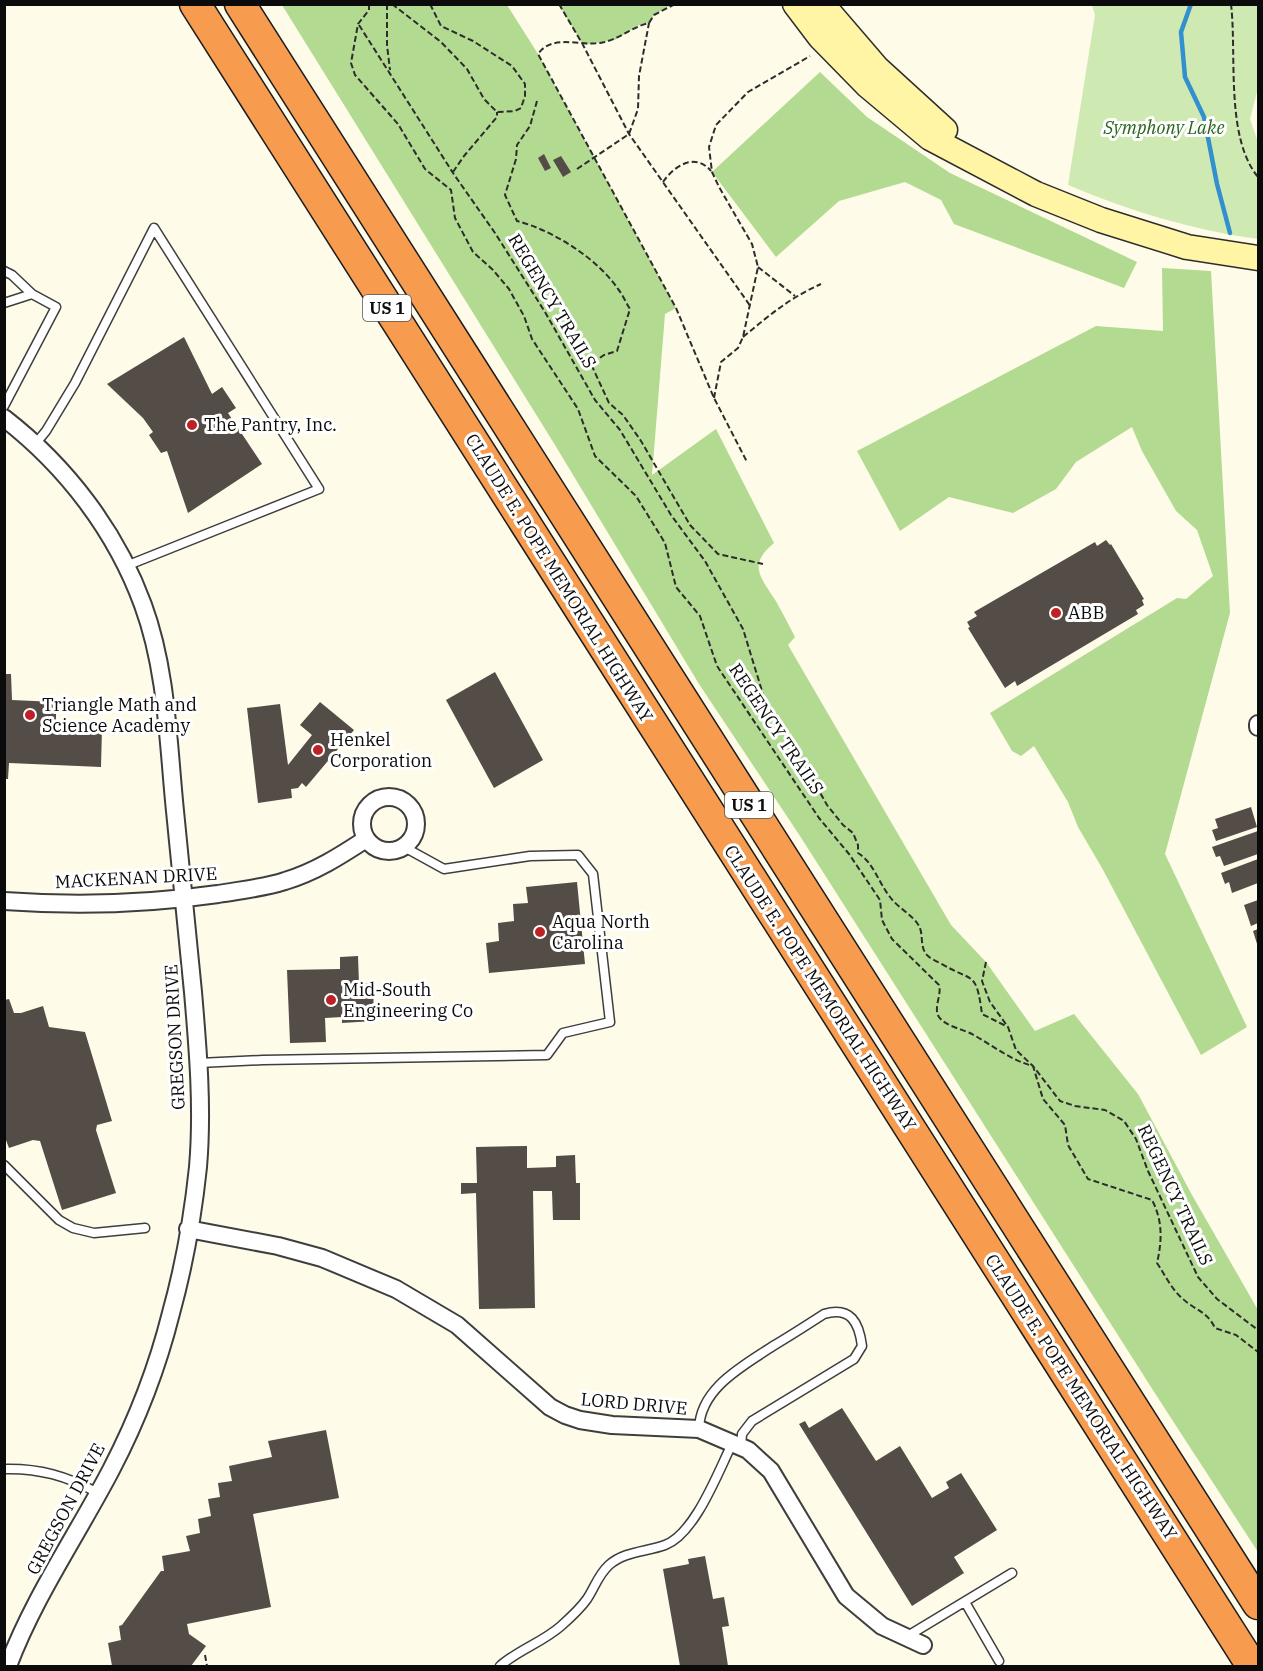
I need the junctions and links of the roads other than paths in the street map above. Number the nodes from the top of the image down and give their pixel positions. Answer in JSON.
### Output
{"nodes":[{"id":1,"x":195,"y":4,"type":"edge"},
{"id":2,"x":240,"y":4,"type":"edge"},
{"id":3,"x":795,"y":4,"type":"edge"},
{"id":4,"x":822,"y":4,"type":"edge"},
{"id":5,"x":976,"y":162,"type":"junction"},
{"id":6,"x":1258,"y":258,"type":"edge"},
{"id":7,"x":4,"y":271,"type":"edge"},
{"id":8,"x":32,"y":294,"type":"junction"},
{"id":9,"x":4,"y":303,"type":"edge"},
{"id":10,"x":4,"y":406,"type":"edge"},
{"id":11,"x":4,"y":418,"type":"edge"},
{"id":12,"x":36,"y":443,"type":"junction"},
{"id":13,"x":126,"y":566,"type":"junction"},
{"id":14,"x":366,"y":839,"type":"junction"},
{"id":15,"x":404,"y":847,"type":"junction"},
{"id":16,"x":184,"y":899,"type":"junction"},
{"id":17,"x":4,"y":901,"type":"edge"},
{"id":18,"x":199,"y":1064,"type":"junction"},
{"id":19,"x":4,"y":1165,"type":"edge"},
{"id":20,"x":145,"y":1228,"type":"dead end"},
{"id":21,"x":189,"y":1229,"type":"junction"},
{"id":22,"x":699,"y":1429,"type":"junction"},
{"id":23,"x":737,"y":1445,"type":"junction"},
{"id":24,"x":4,"y":1469,"type":"edge"},
{"id":25,"x":98,"y":1492,"type":"junction"},
{"id":26,"x":1012,"y":1573,"type":"dead end"},
{"id":27,"x":965,"y":1602,"type":"junction"},
{"id":28,"x":1258,"y":1605,"type":"edge"},
{"id":29,"x":906,"y":1637,"type":"junction"},
{"id":30,"x":923,"y":1645,"type":"dead end"},
{"id":31,"x":999,"y":1661,"type":"dead end"},
{"id":32,"x":8,"y":1666,"type":"edge"},
{"id":33,"x":500,"y":1666,"type":"edge"},
{"id":34,"x":1252,"y":1666,"type":"edge"}],
"edges":[{"from":1,"to":34,"type":"highway","name":"CLAUDE E. POPE MEMORIAL HIGHWAY","number":"US 1"},
{"from":2,"to":28,"type":"highway","name":"CLAUDE E. POPE MEMORIAL HIGHWAY","number":"US 1"},
{"from":3,"to":5,"type":"street"},
{"from":4,"to":5,"type":"street"},
{"from":5,"to":6,"type":"street"},
{"from":7,"to":8,"type":"lane"},
{"from":8,"to":9,"type":"lane"},
{"from":8,"to":10,"type":"lane"},
{"from":11,"to":12,"type":"street","name":"GREGSON DRIVE"},
{"from":12,"to":13,"type":"street","name":"GREGSON DRIVE"},
{"from":12,"to":13,"type":"lane"},
{"from":13,"to":16,"type":"street","name":"GREGSON DRIVE"},
{"from":14,"to":15,"type":"street"},
{"from":14,"to":15,"type":"street"},
{"from":14,"to":16,"type":"street","name":"MACKENAN DRIVE"},
{"from":15,"to":18,"type":"lane"},
{"from":16,"to":17,"type":"street","name":"MACKENAN DRIVE"},
{"from":16,"to":18,"type":"street","name":"GREGSON DRIVE"},
{"from":18,"to":21,"type":"street","name":"GREGSON DRIVE"},
{"from":19,"to":20,"type":"lane"},
{"from":21,"to":22,"type":"street","name":"LORD DRIVE"},
{"from":21,"to":25,"type":"street","name":"GREGSON DRIVE"},
{"from":22,"to":23,"type":"street","name":"LORD DRIVE"},
{"from":22,"to":23,"type":"lane"},
{"from":23,"to":29,"type":"street","name":"LORD DRIVE"},
{"from":23,"to":33,"type":"lane"},
{"from":24,"to":25,"type":"lane"},
{"from":25,"to":32,"type":"street","name":"GREGSON DRIVE"},
{"from":26,"to":27,"type":"lane"},
{"from":27,"to":29,"type":"lane"},
{"from":27,"to":31,"type":"lane"},
{"from":29,"to":30,"type":"street","name":"LORD DRIVE"}]}
